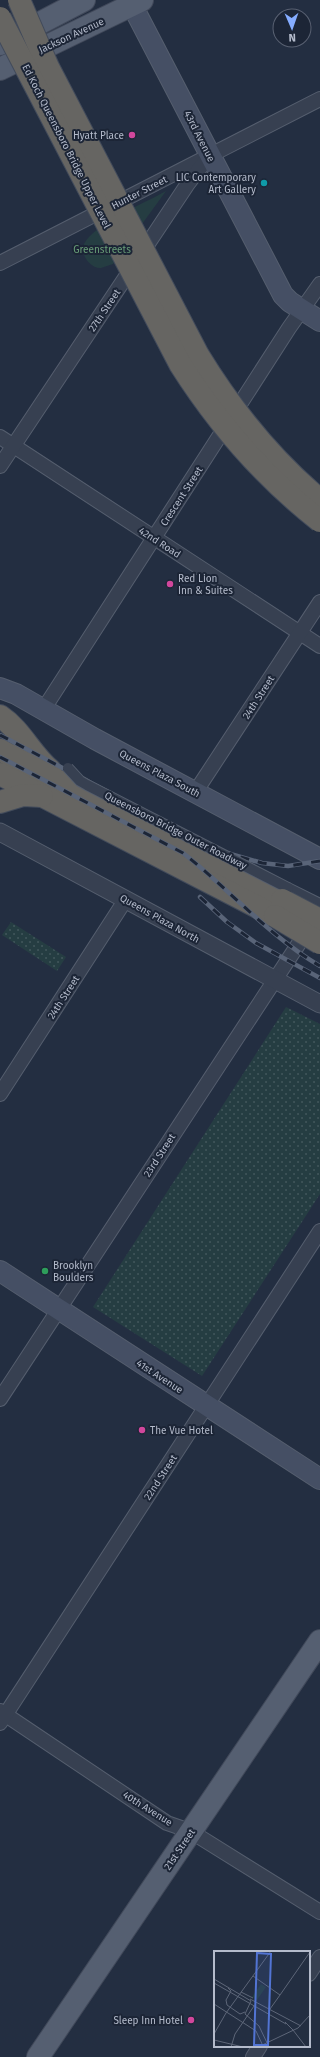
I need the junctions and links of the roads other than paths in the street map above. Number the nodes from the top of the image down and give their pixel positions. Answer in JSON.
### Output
{"nodes":[{"id":1,"x":19,"y":0,"type":"edge"},
{"id":2,"x":84,"y":0,"type":"edge"},
{"id":3,"x":134,"y":2,"type":"edge"},
{"id":4,"x":0,"y":18,"type":"edge"},
{"id":5,"x":3,"y":35,"type":"edge"},
{"id":6,"x":0,"y":69,"type":"edge"},
{"id":7,"x":320,"y":99,"type":"edge"},
{"id":8,"x":210,"y":155,"type":"junction"},
{"id":9,"x":0,"y":263,"type":"edge"},
{"id":10,"x":320,"y":284,"type":"edge"},
{"id":11,"x":302,"y":310,"type":"junction"},
{"id":12,"x":320,"y":322,"type":"edge"},
{"id":13,"x":0,"y":437,"type":"edge"},
{"id":14,"x":14,"y":445,"type":"junction"},
{"id":15,"x":0,"y":466,"type":"edge"},
{"id":16,"x":320,"y":500,"type":"edge"},
{"id":17,"x":320,"y":521,"type":"edge"},
{"id":18,"x":154,"y":538,"type":"junction"},
{"id":19,"x":320,"y":602,"type":"edge"},
{"id":20,"x":300,"y":633,"type":"junction"},
{"id":21,"x":320,"y":646,"type":"edge"},
{"id":22,"x":0,"y":688,"type":"edge"},
{"id":23,"x":43,"y":710,"type":"junction"},
{"id":24,"x":0,"y":716,"type":"edge"},
{"id":25,"x":0,"y":750,"type":"edge"},
{"id":26,"x":68,"y":768,"type":"dead end"},
{"id":27,"x":0,"y":774,"type":"edge"},
{"id":28,"x":78,"y":791,"type":"junction"},
{"id":29,"x":196,"y":791,"type":"junction"},
{"id":30,"x":46,"y":796,"type":"junction"},
{"id":31,"x":0,"y":802,"type":"edge"},
{"id":32,"x":0,"y":832,"type":"edge"},
{"id":33,"x":320,"y":859,"type":"edge"},
{"id":34,"x":126,"y":899,"type":"junction"},
{"id":35,"x":282,"y":901,"type":"junction"},
{"id":36,"x":320,"y":904,"type":"edge"},
{"id":37,"x":320,"y":912,"type":"edge"},
{"id":38,"x":320,"y":920,"type":"edge"},
{"id":39,"x":320,"y":943,"type":"edge"},
{"id":40,"x":274,"y":979,"type":"junction"},
{"id":41,"x":320,"y":1004,"type":"edge"},
{"id":42,"x":0,"y":1094,"type":"edge"},
{"id":43,"x":320,"y":1231,"type":"edge"},
{"id":44,"x":0,"y":1271,"type":"edge"},
{"id":45,"x":58,"y":1310,"type":"junction"},
{"id":46,"x":0,"y":1399,"type":"edge"},
{"id":47,"x":206,"y":1406,"type":"junction"},
{"id":48,"x":320,"y":1479,"type":"edge"},
{"id":49,"x":320,"y":1641,"type":"edge"},
{"id":50,"x":2,"y":1716,"type":"edge"},
{"id":51,"x":190,"y":1831,"type":"junction"},
{"id":52,"x":320,"y":1912,"type":"edge"},
{"id":53,"x":320,"y":1958,"type":"edge"},
{"id":54,"x":310,"y":1973,"type":"edge"},
{"id":55,"x":259,"y":2047,"type":"edge"},
{"id":56,"x":38,"y":2057,"type":"edge"},
{"id":57,"x":253,"y":2057,"type":"edge"}],
"edges":[{"from":1,"to":16,"type":"highway","name":"Ed Koch Queensboro Bridge Upper Level","bridge":true},
{"from":2,"to":5,"type":"main road"},
{"from":3,"to":6,"type":"main road","name":"Jackson Avenue"},
{"from":3,"to":8,"type":"main road","name":"43rd Avenue"},
{"from":4,"to":17,"type":"highway","name":"Ed Koch Queensboro Bridge Upper Level","bridge":true},
{"from":7,"to":8,"type":"street","name":"Hunter Street"},
{"from":8,"to":9,"type":"street","name":"Hunter Street"},
{"from":8,"to":11,"type":"main road","name":"43rd Avenue"},
{"from":8,"to":14,"type":"street","name":"27th Street"},
{"from":10,"to":11,"type":"street","name":"Crescent Street"},
{"from":11,"to":12,"type":"main road","name":"43rd Avenue"},
{"from":11,"to":18,"type":"street","name":"Crescent Street"},
{"from":13,"to":14,"type":"street","name":"42nd Road"},
{"from":14,"to":15,"type":"street","name":"27th Street"},
{"from":14,"to":18,"type":"street","name":"42nd Road"},
{"from":18,"to":20,"type":"street","name":"42nd Road"},
{"from":18,"to":23,"type":"street","name":"Crescent Street"},
{"from":19,"to":20,"type":"street","name":"24th Street"},
{"from":20,"to":21,"type":"street","name":"42nd Road"},
{"from":20,"to":29,"type":"street","name":"24th Street"},
{"from":22,"to":23,"type":"main road","name":"Queens Plaza South"},
{"from":23,"to":29,"type":"main road","name":"Queens Plaza South"},
{"from":24,"to":28,"type":"highway"},
{"from":25,"to":28,"type":"highway"},
{"from":26,"to":35,"type":"street","name":"Queensboro Bridge Outer Roadway","bridge":true},
{"from":27,"to":30,"type":"highway"},
{"from":28,"to":35,"type":"highway"},
{"from":29,"to":33,"type":"main road","name":"Queens Plaza South"},
{"from":30,"to":31,"type":"highway"},
{"from":30,"to":35,"type":"highway"},
{"from":32,"to":34,"type":"street","name":"Queens Plaza North"},
{"from":34,"to":40,"type":"street","name":"Queens Plaza North"},
{"from":34,"to":42,"type":"street","name":"24th Street"},
{"from":35,"to":36,"type":"street","name":"Queensboro Bridge Outer Roadway"},
{"from":35,"to":38,"type":"highway","bridge":true},
{"from":35,"to":39,"type":"highway","bridge":true},
{"from":37,"to":40,"type":"street","name":"23rd Street"},
{"from":40,"to":41,"type":"street","name":"Queens Plaza North"},
{"from":40,"to":45,"type":"street","name":"23rd Street"},
{"from":43,"to":47,"type":"street","name":"22nd Street"},
{"from":44,"to":45,"type":"main road","name":"41st Avenue"},
{"from":45,"to":46,"type":"street","name":"23rd Street"},
{"from":45,"to":47,"type":"main road","name":"41st Avenue"},
{"from":47,"to":48,"type":"main road","name":"41st Avenue"},
{"from":47,"to":50,"type":"street","name":"22nd Street"},
{"from":49,"to":51,"type":"main road","name":"21st Street"},
{"from":50,"to":51,"type":"street","name":"40th Avenue"},
{"from":51,"to":52,"type":"street","name":"40th Avenue"},
{"from":51,"to":56,"type":"main road","name":"21st Street"},
{"from":53,"to":54,"type":"street"},
{"from":55,"to":57,"type":"street"}]}
